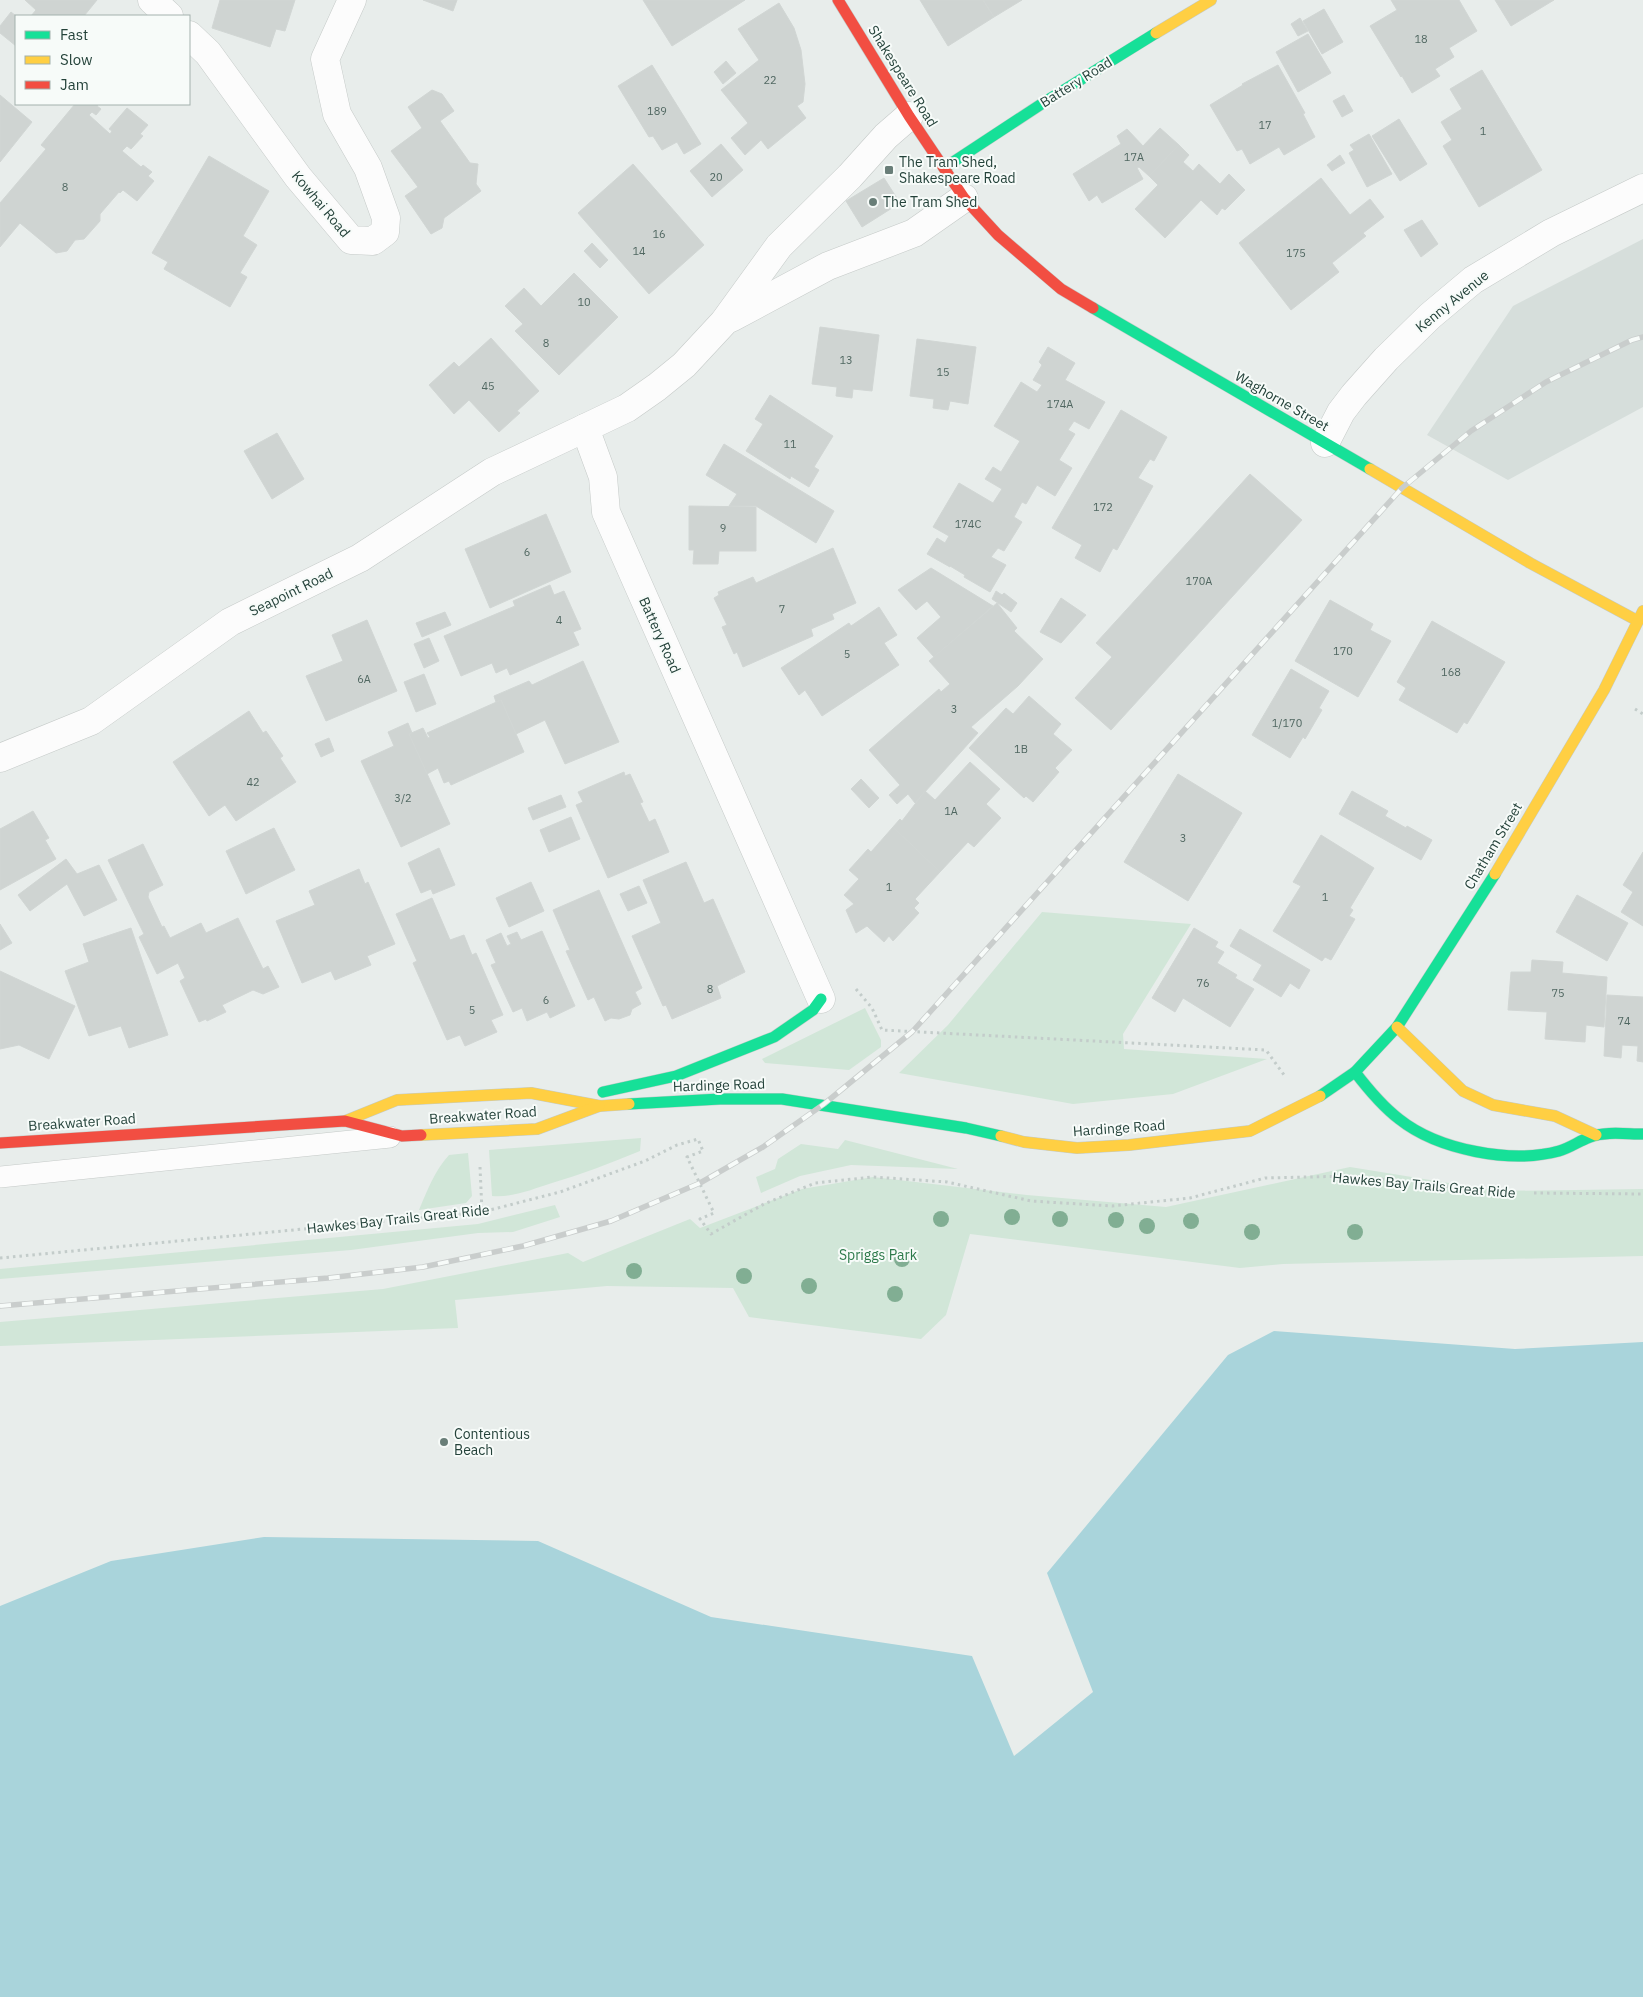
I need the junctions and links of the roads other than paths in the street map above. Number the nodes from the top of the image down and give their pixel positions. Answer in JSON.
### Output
{"nodes":[{"id":1,"x":152,"y":0,"type":"edge"},
{"id":2,"x":352,"y":0,"type":"edge"},
{"id":3,"x":838,"y":0,"type":"edge"},
{"id":4,"x":1211,"y":0,"type":"edge"},
{"id":5,"x":168,"y":15,"type":"edge"},
{"id":6,"x":190,"y":36,"type":"edge"},
{"id":7,"x":909,"y":116,"type":"junction"},
{"id":8,"x":944,"y":168,"type":"junction"},
{"id":9,"x":1643,"y":188,"type":"edge"},
{"id":10,"x":964,"y":198,"type":"junction"},
{"id":11,"x":724,"y":322,"type":"junction"},
{"id":12,"x":585,"y":428,"type":"junction"},
{"id":13,"x":1325,"y":443,"type":"junction"},
{"id":14,"x":1640,"y":616,"type":"edge"},
{"id":15,"x":0,"y":758,"type":"edge"},
{"id":16,"x":821,"y":999,"type":"joint"},
{"id":17,"x":1397,"y":1027,"type":"junction"},
{"id":18,"x":1355,"y":1072,"type":"junction"},
{"id":19,"x":569,"y":1100,"type":"junction"},
{"id":20,"x":600,"y":1106,"type":"junction"},
{"id":21,"x":345,"y":1121,"type":"junction"},
{"id":22,"x":1643,"y":1134,"type":"edge"},
{"id":23,"x":1596,"y":1135,"type":"junction"},
{"id":24,"x":402,"y":1136,"type":"junction"},
{"id":25,"x":0,"y":1143,"type":"edge"},
{"id":26,"x":0,"y":1177,"type":"edge"}],
"edges":[{"from":1,"to":5,"type":"street"},
{"from":2,"to":6,"type":"street","name":"Kowhai Road"},
{"from":3,"to":7,"type":"main road","name":"Shakespeare Road"},
{"from":4,"to":8,"type":"main road","name":"Battery Road"},
{"from":7,"to":8,"type":"main road","name":"Shakespeare Road"},
{"from":7,"to":11,"type":"street"},
{"from":8,"to":10,"type":"main road","name":"Waghorne Street"},
{"from":9,"to":13,"type":"street","name":"Kenny Avenue"},
{"from":10,"to":11,"type":"street"},
{"from":10,"to":13,"type":"main road","name":"Waghorne Street"},
{"from":11,"to":12,"type":"street"},
{"from":12,"to":15,"type":"street","name":"Seapoint Road"},
{"from":12,"to":16,"type":"street","name":"Battery Road"},
{"from":13,"to":14,"type":"main road","name":"Waghorne Street"},
{"from":14,"to":17,"type":"main road","name":"Chatham Street"},
{"from":16,"to":19,"type":"main road"},
{"from":17,"to":18,"type":"main road","name":"Chatham Street"},
{"from":17,"to":23,"type":"main road"},
{"from":18,"to":20,"type":"main road","name":"Hardinge Road"},
{"from":18,"to":23,"type":"main road"},
{"from":19,"to":20,"type":"main road","name":"Breakwater Road"},
{"from":19,"to":21,"type":"main road","name":"Breakwater Road"},
{"from":20,"to":24,"type":"main road","name":"Breakwater Road"},
{"from":21,"to":24,"type":"main road","name":"Breakwater Road"},
{"from":21,"to":25,"type":"main road","name":"Breakwater Road"},
{"from":22,"to":23,"type":"main road"},
{"from":24,"to":26,"type":"lane"}]}
